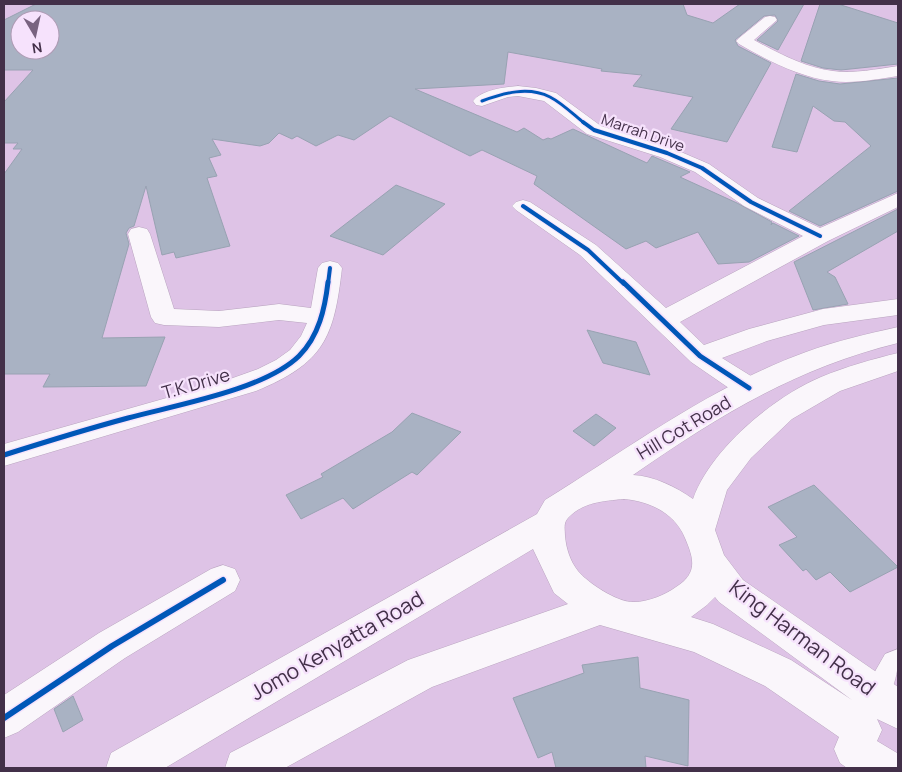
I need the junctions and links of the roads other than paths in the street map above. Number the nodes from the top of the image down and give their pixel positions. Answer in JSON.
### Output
{"nodes":[{"id":1,"x":770,"y":20,"type":"dead end"},
{"id":2,"x":898,"y":71,"type":"edge"},
{"id":3,"x":482,"y":101,"type":"dead end"},
{"id":4,"x":891,"y":202,"type":"edge"},
{"id":5,"x":523,"y":206,"type":"dead end"},
{"id":6,"x":139,"y":234,"type":"dead end"},
{"id":7,"x":820,"y":236,"type":"junction"},
{"id":8,"x":330,"y":268,"type":"dead end"},
{"id":9,"x":898,"y":307,"type":"edge"},
{"id":10,"x":322,"y":318,"type":"junction"},
{"id":11,"x":664,"y":320,"type":"junction"},
{"id":12,"x":898,"y":335,"type":"edge"},
{"id":13,"x":700,"y":356,"type":"junction"},
{"id":14,"x":898,"y":362,"type":"edge"},
{"id":15,"x":749,"y":388,"type":"junction"},
{"id":16,"x":4,"y":455,"type":"edge"},
{"id":17,"x":586,"y":490,"type":"junction"},
{"id":18,"x":548,"y":524,"type":"junction"},
{"id":19,"x":705,"y":546,"type":"junction"},
{"id":20,"x":223,"y":580,"type":"dead end"},
{"id":21,"x":617,"y":614,"type":"junction"},
{"id":22,"x":898,"y":660,"type":"edge"},
{"id":23,"x":886,"y":701,"type":"edge"},
{"id":24,"x":4,"y":718,"type":"edge"},
{"id":25,"x":862,"y":730,"type":"junction"},
{"id":26,"x":266,"y":762,"type":"edge"},
{"id":27,"x":126,"y":768,"type":"edge"},
{"id":28,"x":882,"y":768,"type":"edge"}],
"edges":[{"from":1,"to":2,"type":"street"},
{"from":3,"to":7,"type":"street","name":"Marrah Drive"},
{"from":4,"to":7,"type":"street"},
{"from":5,"to":11,"type":"street"},
{"from":6,"to":10,"type":"street"},
{"from":7,"to":11,"type":"street"},
{"from":8,"to":10,"type":"street","name":"T.K Drive"},
{"from":9,"to":13,"type":"street"},
{"from":10,"to":16,"type":"street","name":"T.K Drive"},
{"from":11,"to":13,"type":"street"},
{"from":12,"to":15,"type":"street","name":"Hill Cot Road"},
{"from":13,"to":15,"type":"street"},
{"from":14,"to":19,"type":"street"},
{"from":15,"to":17,"type":"street","name":"Hill Cot Road"},
{"from":17,"to":18,"type":"street"},
{"from":17,"to":19,"type":"street"},
{"from":18,"to":21,"type":"street"},
{"from":18,"to":27,"type":"street","name":"Jomo Kenyatta Road"},
{"from":19,"to":21,"type":"street"},
{"from":19,"to":23,"type":"street","name":"King Harman Road"},
{"from":20,"to":24,"type":"street"},
{"from":21,"to":25,"type":"street","name":"King Harman Road"},
{"from":21,"to":26,"type":"street"},
{"from":22,"to":23,"type":"lane"},
{"from":23,"to":25,"type":"lane"},
{"from":25,"to":28,"type":"street"}]}
